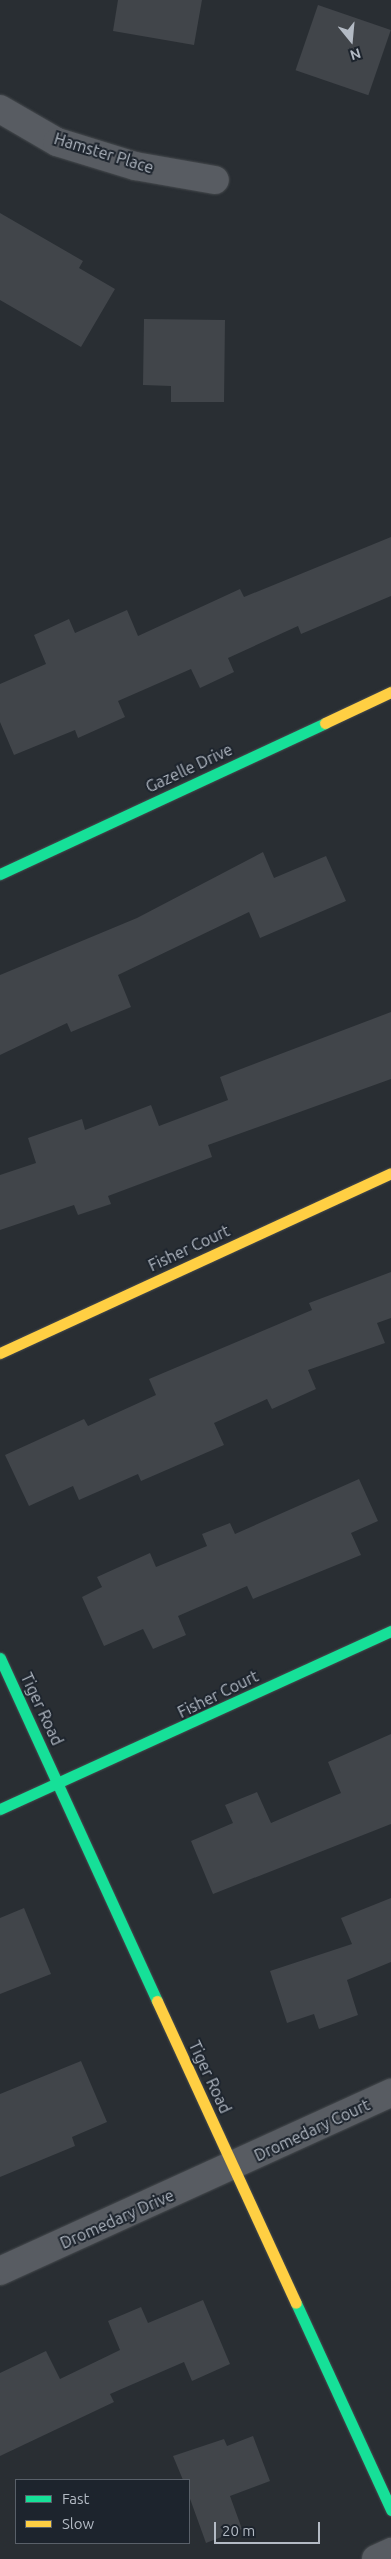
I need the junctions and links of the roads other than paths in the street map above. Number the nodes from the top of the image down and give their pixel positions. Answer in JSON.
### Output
{"nodes":[{"id":1,"x":0,"y":109,"type":"edge"},
{"id":2,"x":215,"y":180,"type":"dead end"},
{"id":3,"x":391,"y":692,"type":"edge"},
{"id":4,"x":0,"y":874,"type":"edge"},
{"id":5,"x":391,"y":1173,"type":"edge"},
{"id":6,"x":0,"y":1353,"type":"edge"},
{"id":7,"x":391,"y":1632,"type":"edge"},
{"id":8,"x":0,"y":1658,"type":"edge"},
{"id":9,"x":58,"y":1782,"type":"junction"},
{"id":10,"x":0,"y":1809,"type":"edge"},
{"id":11,"x":391,"y":2093,"type":"edge"},
{"id":12,"x":233,"y":2166,"type":"junction"},
{"id":13,"x":0,"y":2271,"type":"edge"},
{"id":14,"x":391,"y":2510,"type":"edge"},
{"id":15,"x":391,"y":2552,"type":"edge"},
{"id":16,"x":376,"y":2559,"type":"edge"}],
"edges":[{"from":1,"to":2,"type":"street","name":"Hamster Place"},
{"from":3,"to":4,"type":"street","name":"Gazelle Drive"},
{"from":5,"to":6,"type":"street","name":"Fisher Court"},
{"from":7,"to":9,"type":"street","name":"Fisher Court"},
{"from":8,"to":9,"type":"street","name":"Tiger Road"},
{"from":9,"to":10,"type":"street","name":"Fisher Court"},
{"from":9,"to":12,"type":"street","name":"Tiger Road"},
{"from":11,"to":12,"type":"street","name":"Dromedary Court"},
{"from":12,"to":13,"type":"street","name":"Dromedary Drive"},
{"from":12,"to":14,"type":"street","name":"Tiger Road"},
{"from":15,"to":16,"type":"street"}]}
